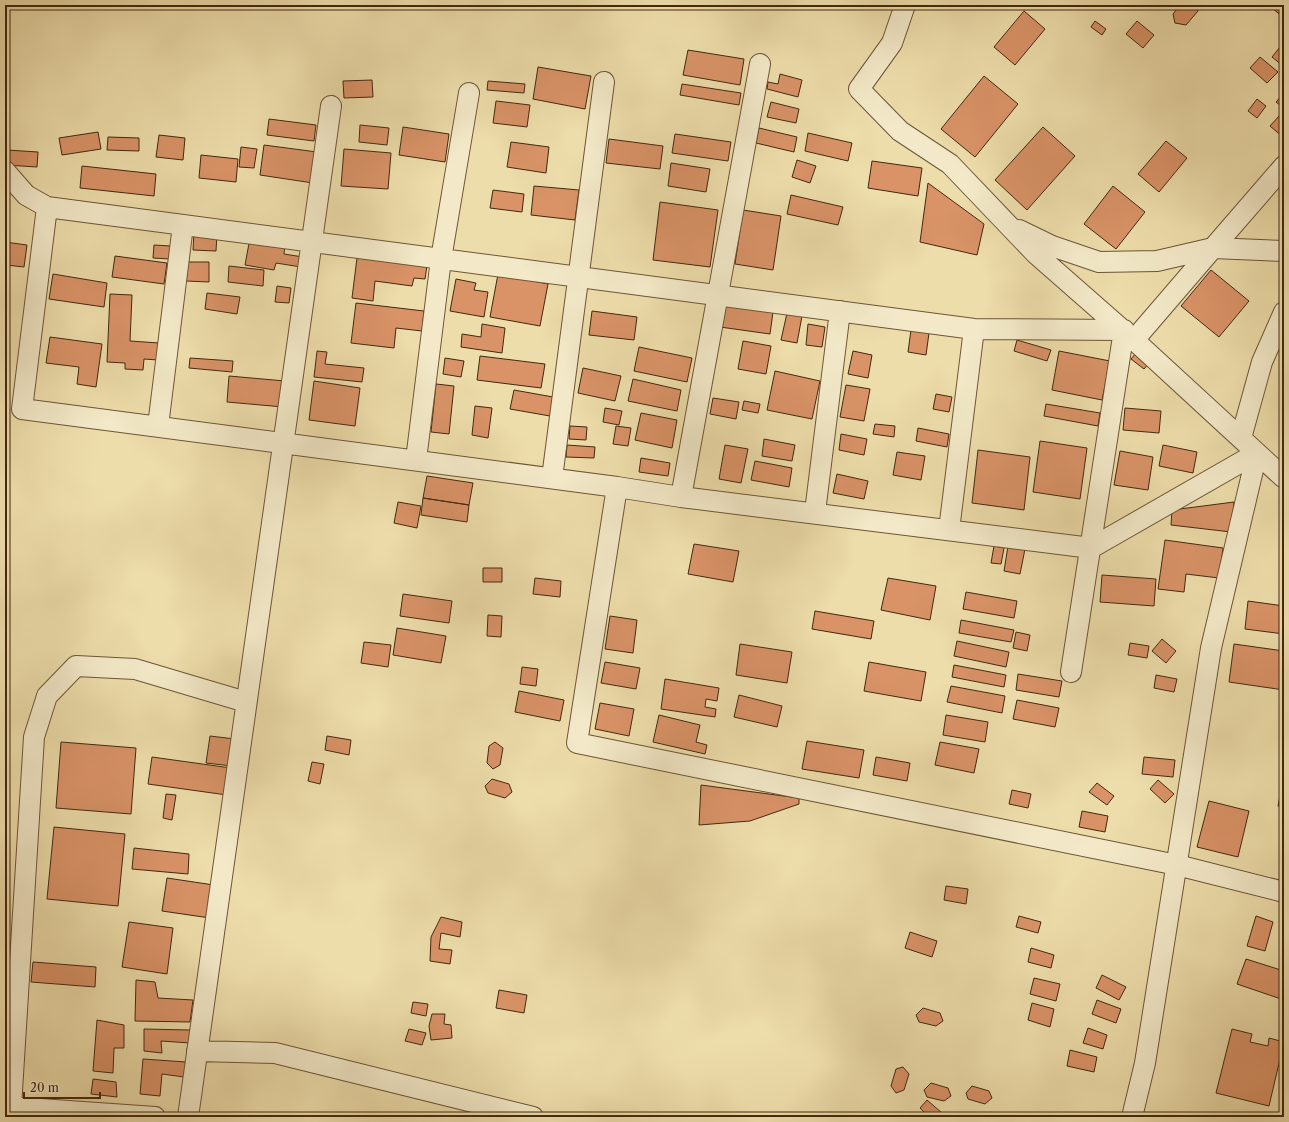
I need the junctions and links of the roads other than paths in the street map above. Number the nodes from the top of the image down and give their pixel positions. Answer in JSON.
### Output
{"nodes":[{"id":1,"x":905,"y":5,"type":"edge"},
{"id":2,"x":760,"y":64,"type":"dead end"},
{"id":3,"x":604,"y":82,"type":"dead end"},
{"id":4,"x":469,"y":93,"type":"dead end"},
{"id":5,"x":331,"y":106,"type":"dead end"},
{"id":6,"x":1284,"y":166,"type":"edge"},
{"id":7,"x":5,"y":171,"type":"edge"},
{"id":8,"x":47,"y":207,"type":"junction"},
{"id":9,"x":183,"y":225,"type":"junction"},
{"id":10,"x":1008,"y":225,"type":"junction"},
{"id":11,"x":312,"y":242,"type":"junction"},
{"id":12,"x":1213,"y":248,"type":"junction"},
{"id":13,"x":1284,"y":251,"type":"edge"},
{"id":14,"x":441,"y":259,"type":"junction"},
{"id":15,"x":578,"y":277,"type":"junction"},
{"id":16,"x":717,"y":295,"type":"junction"},
{"id":17,"x":840,"y":311,"type":"junction"},
{"id":18,"x":1284,"y":312,"type":"edge"},
{"id":19,"x":974,"y":329,"type":"junction"},
{"id":20,"x":1129,"y":335,"type":"junction"},
{"id":21,"x":158,"y":426,"type":"junction"},
{"id":22,"x":1241,"y":438,"type":"junction"},
{"id":23,"x":283,"y":443,"type":"junction"},
{"id":24,"x":1257,"y":453,"type":"junction"},
{"id":25,"x":416,"y":460,"type":"junction"},
{"id":26,"x":552,"y":478,"type":"junction"},
{"id":27,"x":1284,"y":478,"type":"edge"},
{"id":28,"x":617,"y":487,"type":"junction"},
{"id":29,"x":681,"y":497,"type":"junction"},
{"id":30,"x":815,"y":512,"type":"junction"},
{"id":31,"x":948,"y":530,"type":"junction"},
{"id":32,"x":1091,"y":548,"type":"junction"},
{"id":33,"x":1071,"y":672,"type":"dead end"},
{"id":34,"x":246,"y":702,"type":"junction"},
{"id":35,"x":1177,"y":866,"type":"junction"},
{"id":36,"x":1284,"y":892,"type":"edge"},
{"id":37,"x":197,"y":1051,"type":"junction"},
{"id":38,"x":11,"y":1112,"type":"edge"},
{"id":39,"x":90,"y":1115,"type":"edge"},
{"id":40,"x":129,"y":1116,"type":"edge"},
{"id":41,"x":155,"y":1117,"type":"edge"},
{"id":42,"x":188,"y":1117,"type":"edge"},
{"id":43,"x":532,"y":1117,"type":"edge"},
{"id":44,"x":1132,"y":1117,"type":"edge"}],
"edges":[{"from":1,"to":10,"type":"street"},
{"from":2,"to":16,"type":"street"},
{"from":3,"to":15,"type":"street"},
{"from":4,"to":14,"type":"street"},
{"from":5,"to":11,"type":"street"},
{"from":6,"to":12,"type":"street"},
{"from":7,"to":8,"type":"street"},
{"from":8,"to":9,"type":"street"},
{"from":8,"to":21,"type":"street"},
{"from":9,"to":11,"type":"street"},
{"from":9,"to":21,"type":"street"},
{"from":10,"to":12,"type":"street"},
{"from":10,"to":20,"type":"street"},
{"from":11,"to":14,"type":"street"},
{"from":11,"to":23,"type":"street"},
{"from":12,"to":13,"type":"street"},
{"from":12,"to":20,"type":"street"},
{"from":14,"to":15,"type":"street"},
{"from":14,"to":25,"type":"street"},
{"from":15,"to":16,"type":"street"},
{"from":15,"to":26,"type":"street"},
{"from":16,"to":17,"type":"street"},
{"from":16,"to":29,"type":"street"},
{"from":17,"to":19,"type":"street"},
{"from":17,"to":30,"type":"street"},
{"from":18,"to":22,"type":"street"},
{"from":19,"to":20,"type":"street"},
{"from":19,"to":31,"type":"street"},
{"from":20,"to":22,"type":"street"},
{"from":20,"to":32,"type":"street"},
{"from":21,"to":23,"type":"street"},
{"from":22,"to":24,"type":"street"},
{"from":23,"to":25,"type":"street"},
{"from":23,"to":34,"type":"street"},
{"from":24,"to":27,"type":"street"},
{"from":24,"to":32,"type":"street"},
{"from":24,"to":35,"type":"street"},
{"from":25,"to":26,"type":"street"},
{"from":26,"to":28,"type":"street"},
{"from":28,"to":29,"type":"street"},
{"from":28,"to":35,"type":"street"},
{"from":29,"to":30,"type":"street"},
{"from":30,"to":31,"type":"street"},
{"from":31,"to":32,"type":"street"},
{"from":32,"to":33,"type":"street"},
{"from":34,"to":37,"type":"street"},
{"from":34,"to":38,"type":"street"},
{"from":35,"to":36,"type":"street"},
{"from":35,"to":44,"type":"street"},
{"from":37,"to":42,"type":"street"},
{"from":37,"to":43,"type":"street"},
{"from":38,"to":39,"type":"street"},
{"from":39,"to":40,"type":"street"},
{"from":40,"to":41,"type":"street"}]}
